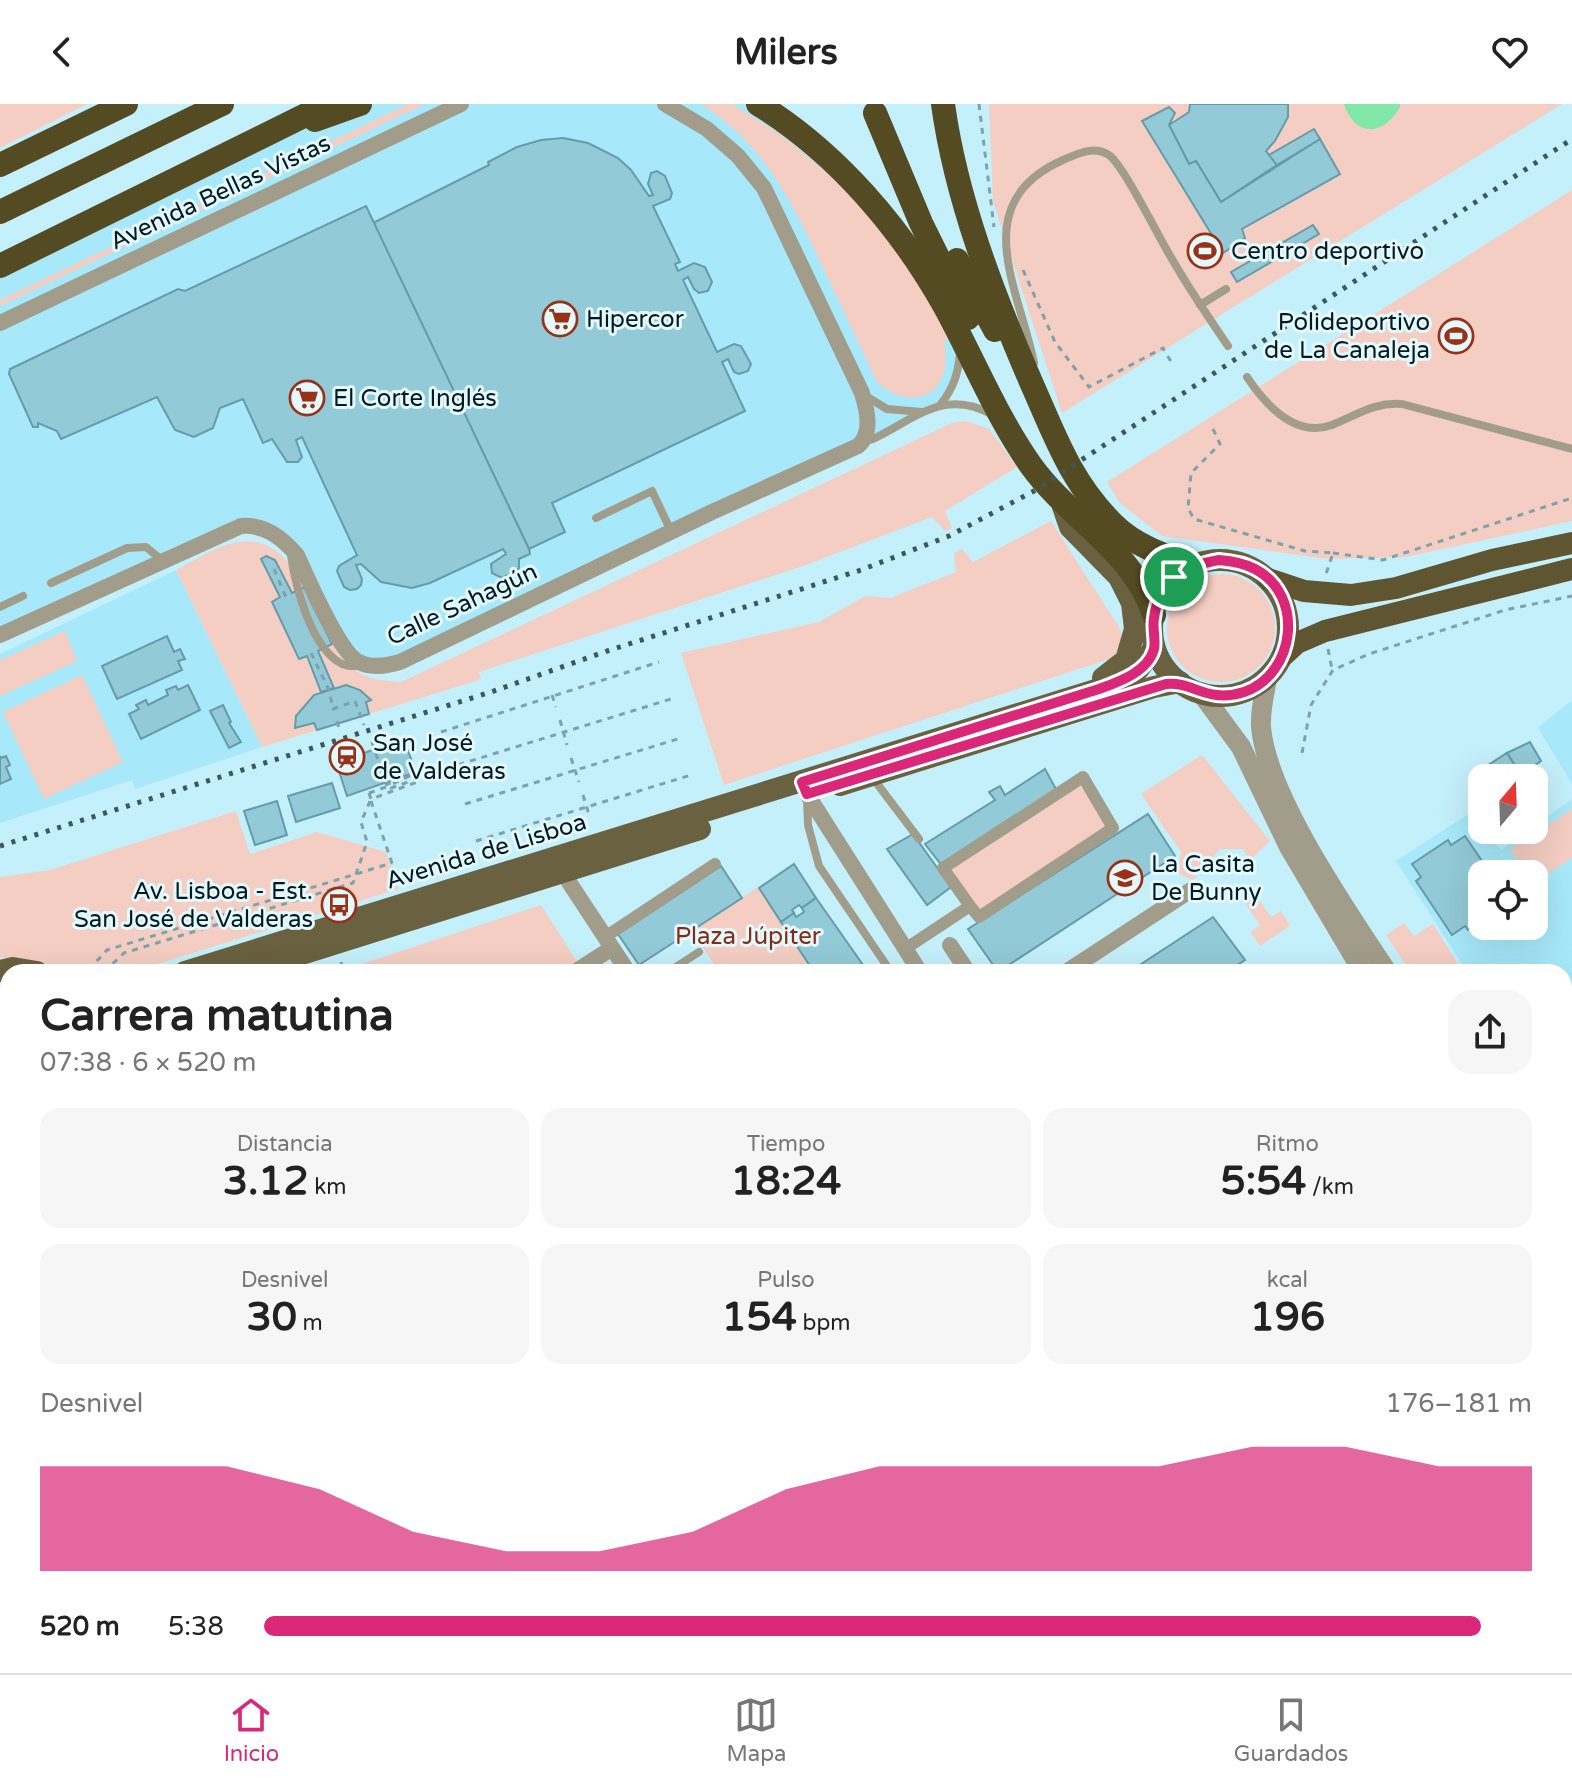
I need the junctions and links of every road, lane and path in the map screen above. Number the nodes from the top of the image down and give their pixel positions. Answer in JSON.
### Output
{"nodes":[{"id":1,"x":126,"y":104,"type":"edge"},
{"id":2,"x":222,"y":104,"type":"edge"},
{"id":3,"x":328,"y":104,"type":"edge"},
{"id":4,"x":360,"y":104,"type":"edge"},
{"id":5,"x":461,"y":104,"type":"edge"},
{"id":6,"x":665,"y":104,"type":"edge"},
{"id":7,"x":758,"y":104,"type":"edge"},
{"id":8,"x":946,"y":104,"type":"edge"},
{"id":9,"x":979,"y":104,"type":"edge"},
{"id":10,"x":873,"y":108,"type":"edge"},
{"id":11,"x":252,"y":141,"type":"junction"},
{"id":12,"x":0,"y":165,"type":"edge"},
{"id":13,"x":0,"y":212,"type":"edge"},
{"id":14,"x":1005,"y":251,"type":"junction"},
{"id":15,"x":0,"y":266,"type":"edge"},
{"id":16,"x":1226,"y":289,"type":"dead end"},
{"id":17,"x":1200,"y":305,"type":"junction"},
{"id":18,"x":0,"y":323,"type":"edge"},
{"id":19,"x":954,"y":325,"type":"junction"},
{"id":20,"x":1228,"y":346,"type":"dead end"},
{"id":21,"x":1173,"y":365,"type":"dead end"},
{"id":22,"x":1247,"y":377,"type":"dead end"},
{"id":23,"x":862,"y":393,"type":"junction"},
{"id":24,"x":1037,"y":396,"type":"junction"},
{"id":25,"x":941,"y":404,"type":"junction"},
{"id":26,"x":927,"y":412,"type":"junction"},
{"id":27,"x":1213,"y":429,"type":"dead end"},
{"id":28,"x":863,"y":441,"type":"junction"},
{"id":29,"x":1058,"y":444,"type":"junction"},
{"id":30,"x":1572,"y":449,"type":"edge"},
{"id":31,"x":1024,"y":455,"type":"junction"},
{"id":32,"x":1060,"y":498,"type":"junction"},
{"id":33,"x":1572,"y":498,"type":"edge"},
{"id":34,"x":596,"y":518,"type":"dead end"},
{"id":35,"x":671,"y":532,"type":"junction"},
{"id":36,"x":1572,"y":543,"type":"edge"},
{"id":37,"x":1333,"y":553,"type":"junction"},
{"id":38,"x":163,"y":561,"type":"junction"},
{"id":39,"x":1193,"y":565,"type":"junction"},
{"id":40,"x":1572,"y":569,"type":"edge"},
{"id":41,"x":1268,"y":579,"type":"junction"},
{"id":42,"x":1324,"y":580,"type":"dead end"},
{"id":43,"x":51,"y":583,"type":"dead end"},
{"id":44,"x":23,"y":596,"type":"dead end"},
{"id":45,"x":1572,"y":596,"type":"edge"},
{"id":46,"x":0,"y":607,"type":"edge"},
{"id":47,"x":1154,"y":615,"type":"junction"},
{"id":48,"x":0,"y":635,"type":"edge"},
{"id":49,"x":1328,"y":645,"type":"dead end"},
{"id":50,"x":1154,"y":648,"type":"junction"},
{"id":51,"x":1284,"y":655,"type":"junction"},
{"id":52,"x":659,"y":662,"type":"dead end"},
{"id":53,"x":1333,"y":670,"type":"junction"},
{"id":54,"x":1267,"y":679,"type":"junction"},
{"id":55,"x":1180,"y":682,"type":"junction"},
{"id":56,"x":1202,"y":694,"type":"junction"},
{"id":57,"x":552,"y":695,"type":"junction"},
{"id":58,"x":671,"y":699,"type":"dead end"},
{"id":59,"x":556,"y":707,"type":"dead end"},
{"id":60,"x":1032,"y":708,"type":"junction"},
{"id":61,"x":333,"y":709,"type":"dead end"},
{"id":62,"x":560,"y":720,"type":"dead end"},
{"id":63,"x":337,"y":721,"type":"dead end"},
{"id":64,"x":364,"y":725,"type":"dead end"},
{"id":65,"x":340,"y":732,"type":"dead end"},
{"id":66,"x":441,"y":732,"type":"dead end"},
{"id":67,"x":563,"y":732,"type":"junction"},
{"id":68,"x":681,"y":738,"type":"dead end"},
{"id":69,"x":372,"y":742,"type":"dead end"},
{"id":70,"x":567,"y":745,"type":"dead end"},
{"id":71,"x":346,"y":751,"type":"dead end"},
{"id":72,"x":1302,"y":753,"type":"dead end"},
{"id":73,"x":571,"y":758,"type":"dead end"},
{"id":74,"x":349,"y":761,"type":"dead end"},
{"id":75,"x":379,"y":763,"type":"dead end"},
{"id":76,"x":575,"y":770,"type":"junction"},
{"id":77,"x":691,"y":775,"type":"dead end"},
{"id":78,"x":871,"y":776,"type":"junction"},
{"id":79,"x":418,"y":780,"type":"junction"},
{"id":80,"x":579,"y":782,"type":"dead end"},
{"id":81,"x":804,"y":788,"type":"junction"},
{"id":82,"x":420,"y":791,"type":"dead end"},
{"id":83,"x":583,"y":795,"type":"dead end"},
{"id":84,"x":371,"y":799,"type":"junction"},
{"id":85,"x":465,"y":804,"type":"dead end"},
{"id":86,"x":586,"y":807,"type":"junction"},
{"id":87,"x":590,"y":818,"type":"dead end"},
{"id":88,"x":919,"y":839,"type":"dead end"},
{"id":89,"x":476,"y":841,"type":"dead end"},
{"id":90,"x":392,"y":863,"type":"junction"},
{"id":91,"x":715,"y":864,"type":"dead end"},
{"id":92,"x":356,"y":873,"type":"junction"},
{"id":93,"x":563,"y":873,"type":"junction"},
{"id":94,"x":335,"y":879,"type":"junction"},
{"id":95,"x":399,"y":884,"type":"dead end"},
{"id":96,"x":339,"y":888,"type":"junction"},
{"id":97,"x":1191,"y":890,"type":"dead end"},
{"id":98,"x":970,"y":906,"type":"junction"},
{"id":99,"x":608,"y":942,"type":"junction"},
{"id":100,"x":950,"y":945,"type":"dead end"},
{"id":101,"x":905,"y":949,"type":"junction"},
{"id":102,"x":699,"y":952,"type":"dead end"},
{"id":103,"x":340,"y":958,"type":"dead end"},
{"id":104,"x":97,"y":964,"type":"edge"},
{"id":105,"x":111,"y":964,"type":"edge"},
{"id":106,"x":212,"y":964,"type":"edge"},
{"id":107,"x":270,"y":964,"type":"edge"},
{"id":108,"x":341,"y":964,"type":"edge"},
{"id":109,"x":584,"y":964,"type":"edge"},
{"id":110,"x":623,"y":964,"type":"edge"},
{"id":111,"x":680,"y":964,"type":"edge"},
{"id":112,"x":886,"y":964,"type":"edge"},
{"id":113,"x":915,"y":964,"type":"edge"},
{"id":114,"x":963,"y":964,"type":"edge"},
{"id":115,"x":1078,"y":964,"type":"edge"},
{"id":116,"x":1358,"y":964,"type":"edge"},
{"id":117,"x":1382,"y":964,"type":"edge"}],
"edges":[{"from":1,"to":12,"type":"highway"},
{"from":2,"to":13,"type":"highway"},
{"from":3,"to":11,"type":"highway"},
{"from":4,"to":11,"type":"highway"},
{"from":5,"to":18,"type":"street","name":"Avenida Bellas Vistas"},
{"from":6,"to":23,"type":"street"},
{"from":7,"to":19,"type":"highway"},
{"from":8,"to":24,"type":"highway"},
{"from":9,"to":14,"type":"path"},
{"from":10,"to":29,"type":"highway"},
{"from":10,"to":32,"type":"highway"},
{"from":11,"to":15,"type":"highway"},
{"from":14,"to":17,"type":"lane"},
{"from":14,"to":21,"type":"path"},
{"from":14,"to":24,"type":"lane"},
{"from":16,"to":17,"type":"lane"},
{"from":17,"to":20,"type":"lane"},
{"from":19,"to":25,"type":"lane"},
{"from":19,"to":31,"type":"highway"},
{"from":22,"to":30,"type":"lane"},
{"from":23,"to":26,"type":"lane"},
{"from":23,"to":28,"type":"street"},
{"from":24,"to":29,"type":"highway"},
{"from":25,"to":26,"type":"lane"},
{"from":25,"to":31,"type":"lane"},
{"from":26,"to":28,"type":"lane"},
{"from":27,"to":37,"type":"path"},
{"from":28,"to":35,"type":"street","name":"Calle Sahagún"},
{"from":29,"to":39,"type":"highway"},
{"from":31,"to":32,"type":"highway"},
{"from":32,"to":47,"type":"highway"},
{"from":32,"to":60,"type":"main road"},
{"from":33,"to":37,"type":"path"},
{"from":34,"to":35,"type":"lane"},
{"from":35,"to":38,"type":"street","name":"Calle Sahagún"},
{"from":36,"to":41,"type":"highway"},
{"from":37,"to":42,"type":"path"},
{"from":38,"to":43,"type":"lane"},
{"from":38,"to":48,"type":"street","name":"Calle Sahagún"},
{"from":39,"to":41,"type":"main road"},
{"from":39,"to":47,"type":"main road"},
{"from":40,"to":51,"type":"highway"},
{"from":41,"to":51,"type":"main road"},
{"from":44,"to":46,"type":"lane"},
{"from":45,"to":53,"type":"path"},
{"from":47,"to":50,"type":"main road"},
{"from":49,"to":53,"type":"path"},
{"from":50,"to":55,"type":"main road"},
{"from":50,"to":60,"type":"main road","name":"Avenida de Lisboa"},
{"from":51,"to":54,"type":"main road"},
{"from":52,"to":57,"type":"path"},
{"from":53,"to":72,"type":"path"},
{"from":54,"to":56,"type":"main road"},
{"from":54,"to":117,"type":"street"},
{"from":55,"to":56,"type":"main road"},
{"from":55,"to":78,"type":"main road","name":"Avenida de Lisboa"},
{"from":56,"to":116,"type":"street"},
{"from":57,"to":59,"type":"path"},
{"from":57,"to":66,"type":"path"},
{"from":58,"to":67,"type":"path"},
{"from":60,"to":81,"type":"main road","name":"Avenida de Lisboa"},
{"from":61,"to":64,"type":"path"},
{"from":62,"to":67,"type":"path"},
{"from":63,"to":65,"type":"path"},
{"from":67,"to":70,"type":"path"},
{"from":67,"to":79,"type":"path"},
{"from":68,"to":76,"type":"path"},
{"from":69,"to":75,"type":"path"},
{"from":71,"to":74,"type":"path"},
{"from":73,"to":76,"type":"path"},
{"from":76,"to":80,"type":"path"},
{"from":76,"to":85,"type":"path"},
{"from":77,"to":86,"type":"path"},
{"from":78,"to":81,"type":"main road","name":"Avenida de Lisboa"},
{"from":78,"to":88,"type":"lane"},
{"from":79,"to":82,"type":"path"},
{"from":79,"to":84,"type":"path"},
{"from":79,"to":84,"type":"path"},
{"from":81,"to":93,"type":"main road","name":"Avenida de Lisboa"},
{"from":81,"to":101,"type":"street"},
{"from":81,"to":106,"type":"main road","name":"Avenida de Lisboa"},
{"from":81,"to":112,"type":"lane"},
{"from":83,"to":86,"type":"path"},
{"from":84,"to":90,"type":"path"},
{"from":84,"to":92,"type":"path"},
{"from":86,"to":87,"type":"path"},
{"from":86,"to":89,"type":"path"},
{"from":90,"to":92,"type":"path"},
{"from":90,"to":95,"type":"path"},
{"from":91,"to":99,"type":"street"},
{"from":92,"to":94,"type":"path"},
{"from":92,"to":96,"type":"path"},
{"from":93,"to":99,"type":"street"},
{"from":93,"to":107,"type":"main road","name":"Avenida de Lisboa"},
{"from":94,"to":96,"type":"path"},
{"from":94,"to":104,"type":"path"},
{"from":96,"to":105,"type":"path"},
{"from":97,"to":115,"type":"street"},
{"from":98,"to":98,"type":"street"},
{"from":98,"to":101,"type":"street"},
{"from":99,"to":109,"type":"street"},
{"from":99,"to":110,"type":"street"},
{"from":100,"to":114,"type":"street"},
{"from":101,"to":113,"type":"street"},
{"from":102,"to":111,"type":"lane"},
{"from":103,"to":108,"type":"path"}]}
